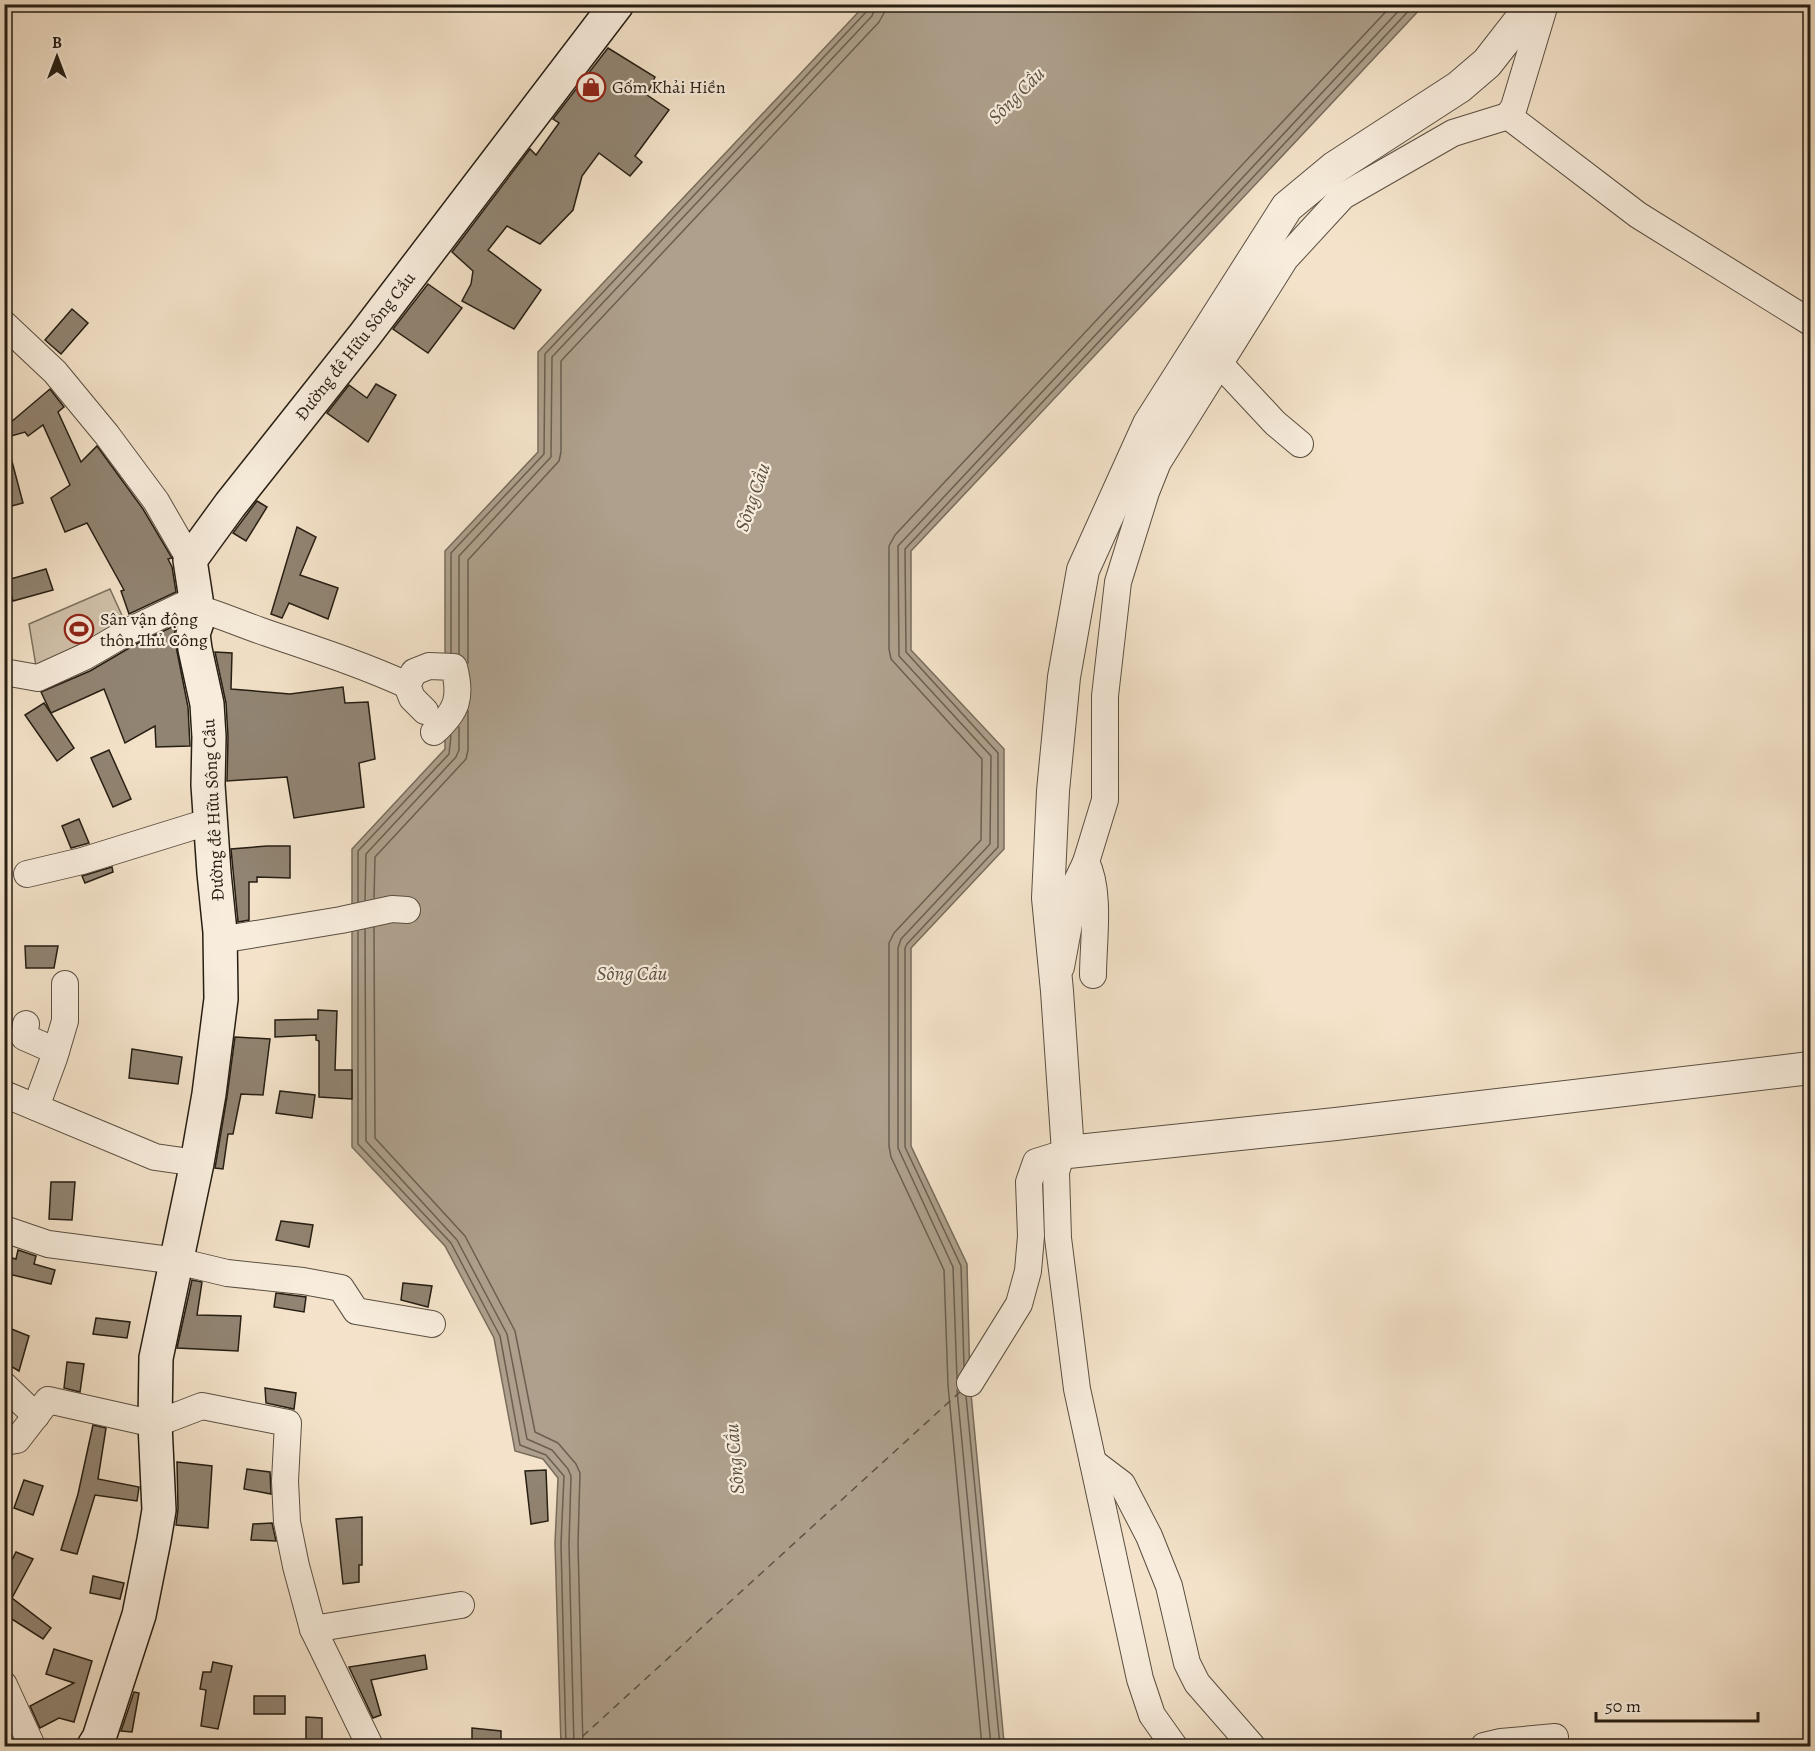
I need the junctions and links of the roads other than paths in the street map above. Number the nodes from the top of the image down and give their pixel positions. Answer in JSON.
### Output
{"nodes":[{"id":1,"x":617,"y":4,"type":"edge"},
{"id":2,"x":1533,"y":4,"type":"edge"},
{"id":3,"x":1545,"y":4,"type":"edge"},
{"id":4,"x":1508,"y":116,"type":"junction"},
{"id":5,"x":1810,"y":322,"type":"edge"},
{"id":6,"x":4,"y":324,"type":"edge"},
{"id":7,"x":1219,"y":363,"type":"junction"},
{"id":8,"x":1300,"y":444,"type":"dead end"},
{"id":9,"x":1136,"y":484,"type":"junction"},
{"id":10,"x":190,"y":560,"type":"junction"},
{"id":11,"x":197,"y":604,"type":"junction"},
{"id":12,"x":4,"y":672,"type":"edge"},
{"id":13,"x":407,"y":685,"type":"junction"},
{"id":14,"x":211,"y":821,"type":"junction"},
{"id":15,"x":1086,"y":862,"type":"junction"},
{"id":16,"x":27,"y":874,"type":"dead end"},
{"id":17,"x":407,"y":910,"type":"dead end"},
{"id":18,"x":220,"y":940,"type":"junction"},
{"id":19,"x":1093,"y":975,"type":"dead end"},
{"id":20,"x":65,"y":984,"type":"dead end"},
{"id":21,"x":1057,"y":991,"type":"junction"},
{"id":22,"x":26,"y":1024,"type":"dead end"},
{"id":23,"x":56,"y":1051,"type":"junction"},
{"id":24,"x":1810,"y":1068,"type":"edge"},
{"id":25,"x":4,"y":1094,"type":"edge"},
{"id":26,"x":36,"y":1107,"type":"junction"},
{"id":27,"x":1068,"y":1152,"type":"junction"},
{"id":28,"x":197,"y":1163,"type":"junction"},
{"id":29,"x":4,"y":1229,"type":"edge"},
{"id":30,"x":177,"y":1261,"type":"junction"},
{"id":31,"x":432,"y":1324,"type":"dead end"},
{"id":32,"x":970,"y":1383,"type":"dead end"},
{"id":33,"x":4,"y":1385,"type":"edge"},
{"id":34,"x":36,"y":1416,"type":"junction"},
{"id":35,"x":155,"y":1424,"type":"junction"},
{"id":36,"x":4,"y":1442,"type":"edge"},
{"id":37,"x":1093,"y":1462,"type":"junction"},
{"id":38,"x":461,"y":1605,"type":"dead end"},
{"id":39,"x":314,"y":1629,"type":"junction"},
{"id":40,"x":4,"y":1685,"type":"edge"},
{"id":41,"x":1555,"y":1737,"type":"dead end"},
{"id":42,"x":101,"y":1744,"type":"edge"},
{"id":43,"x":32,"y":1746,"type":"edge"},
{"id":44,"x":370,"y":1746,"type":"edge"},
{"id":45,"x":1174,"y":1746,"type":"edge"},
{"id":46,"x":1252,"y":1746,"type":"edge"},
{"id":47,"x":1484,"y":1746,"type":"edge"}],
"edges":[{"from":1,"to":10,"type":"main road","name":"Đường đê Hữu Sông Cầu"},
{"from":2,"to":9,"type":"street"},
{"from":3,"to":4,"type":"street"},
{"from":4,"to":5,"type":"street"},
{"from":4,"to":7,"type":"street"},
{"from":6,"to":10,"type":"street"},
{"from":7,"to":8,"type":"street"},
{"from":7,"to":9,"type":"street"},
{"from":9,"to":15,"type":"street"},
{"from":9,"to":21,"type":"street"},
{"from":10,"to":11,"type":"main road","name":"Đường đê Hữu Sông Cầu"},
{"from":11,"to":12,"type":"street"},
{"from":11,"to":13,"type":"street"},
{"from":11,"to":14,"type":"main road","name":"Đường đê Hữu Sông Cầu"},
{"from":13,"to":13,"type":"street"},
{"from":14,"to":16,"type":"street"},
{"from":14,"to":18,"type":"main road","name":"Đường đê Hữu Sông Cầu"},
{"from":15,"to":19,"type":"street"},
{"from":15,"to":21,"type":"street"},
{"from":17,"to":18,"type":"street"},
{"from":18,"to":28,"type":"main road","name":"Đường đê Hữu Sông Cầu"},
{"from":20,"to":23,"type":"street"},
{"from":21,"to":27,"type":"street"},
{"from":22,"to":23,"type":"street"},
{"from":23,"to":26,"type":"street"},
{"from":24,"to":27,"type":"street"},
{"from":25,"to":26,"type":"street"},
{"from":26,"to":28,"type":"street"},
{"from":27,"to":32,"type":"street"},
{"from":27,"to":37,"type":"street"},
{"from":28,"to":30,"type":"main road","name":"Đường đê Hữu Sông Cầu"},
{"from":29,"to":30,"type":"street"},
{"from":30,"to":31,"type":"street"},
{"from":30,"to":35,"type":"main road","name":"Đường đê Hữu Sông Cầu"},
{"from":33,"to":34,"type":"street"},
{"from":34,"to":35,"type":"street"},
{"from":34,"to":36,"type":"street"},
{"from":35,"to":39,"type":"street"},
{"from":35,"to":42,"type":"main road","name":"Đường đê Hữu Sông Cầu"},
{"from":37,"to":45,"type":"street"},
{"from":37,"to":46,"type":"street"},
{"from":38,"to":39,"type":"street"},
{"from":39,"to":44,"type":"street"},
{"from":40,"to":43,"type":"street"},
{"from":41,"to":47,"type":"street"}]}
